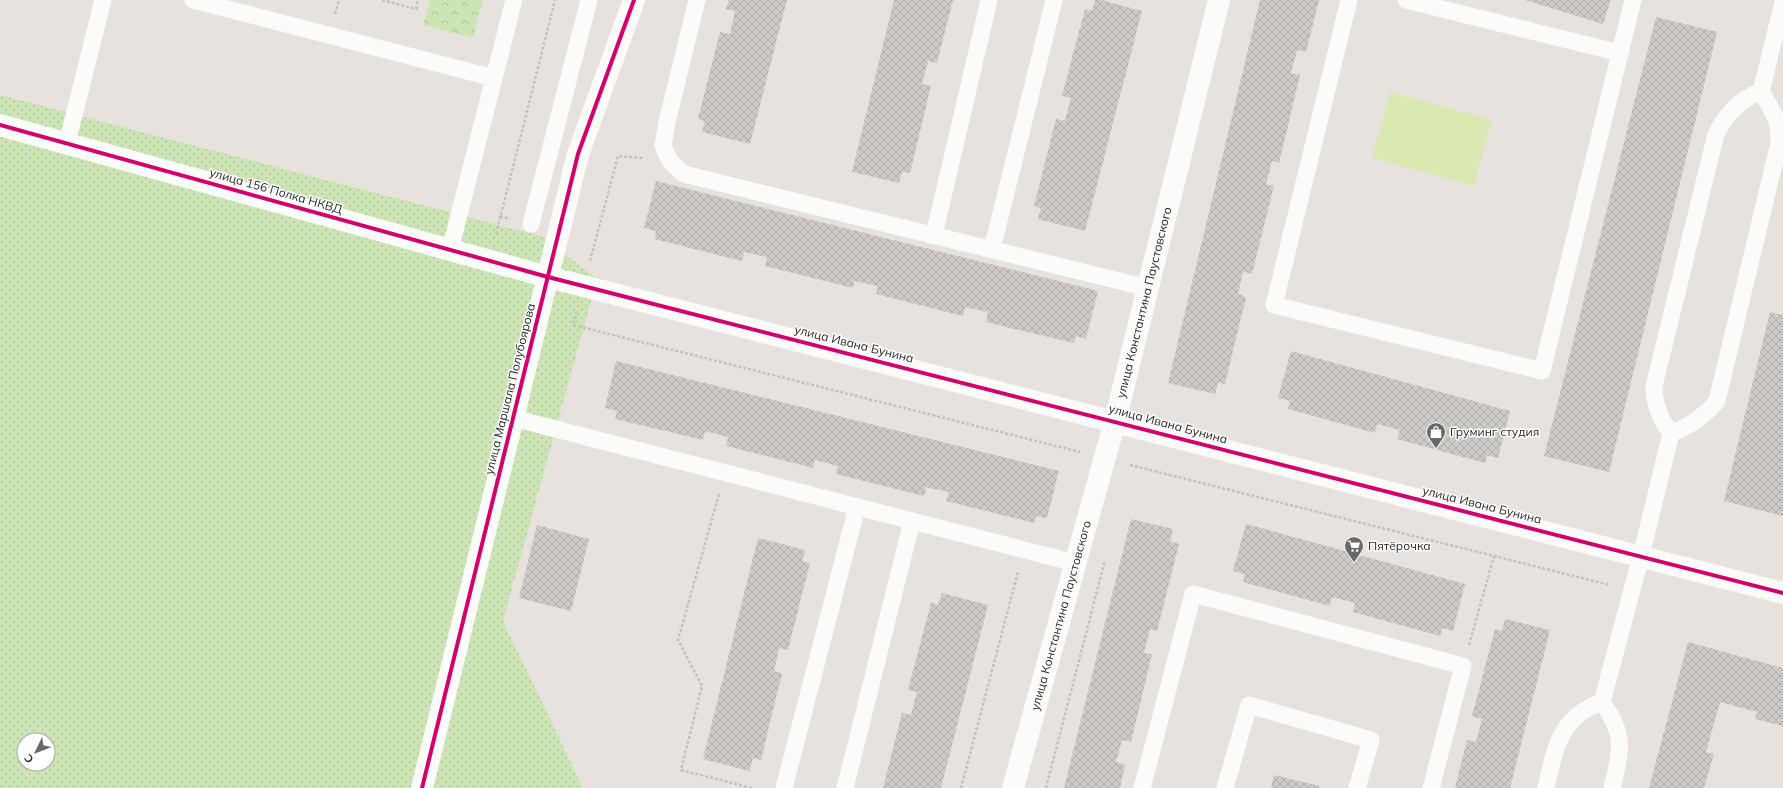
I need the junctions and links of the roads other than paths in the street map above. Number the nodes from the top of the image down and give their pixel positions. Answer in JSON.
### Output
{"nodes":[{"id":1,"x":103,"y":0,"type":"edge"},
{"id":2,"x":193,"y":0,"type":"edge"},
{"id":3,"x":514,"y":0,"type":"edge"},
{"id":4,"x":589,"y":0,"type":"edge"},
{"id":5,"x":634,"y":0,"type":"edge"},
{"id":6,"x":697,"y":0,"type":"edge"},
{"id":7,"x":989,"y":0,"type":"edge"},
{"id":8,"x":1054,"y":0,"type":"edge"},
{"id":9,"x":1220,"y":0,"type":"edge"},
{"id":10,"x":1349,"y":0,"type":"edge"},
{"id":11,"x":1406,"y":0,"type":"edge"},
{"id":12,"x":1633,"y":0,"type":"edge"},
{"id":13,"x":1783,"y":2,"type":"edge"},
{"id":14,"x":1620,"y":53,"type":"junction"},
{"id":15,"x":494,"y":78,"type":"junction"},
{"id":16,"x":1761,"y":92,"type":"junction"},
{"id":17,"x":0,"y":125,"type":"edge"},
{"id":18,"x":67,"y":143,"type":"junction"},
{"id":19,"x":531,"y":224,"type":"dead end"},
{"id":20,"x":934,"y":235,"type":"junction"},
{"id":21,"x":992,"y":249,"type":"junction"},
{"id":22,"x":450,"y":250,"type":"junction"},
{"id":23,"x":548,"y":277,"type":"junction"},
{"id":24,"x":1148,"y":288,"type":"junction"},
{"id":25,"x":513,"y":418,"type":"junction"},
{"id":26,"x":1115,"y":421,"type":"junction"},
{"id":27,"x":1671,"y":433,"type":"junction"},
{"id":28,"x":858,"y":507,"type":"junction"},
{"id":29,"x":912,"y":521,"type":"junction"},
{"id":30,"x":1641,"y":556,"type":"junction"},
{"id":31,"x":1075,"y":563,"type":"junction"},
{"id":32,"x":1783,"y":593,"type":"edge"},
{"id":33,"x":1602,"y":702,"type":"junction"},
{"id":34,"x":422,"y":788,"type":"edge"},
{"id":35,"x":784,"y":788,"type":"edge"},
{"id":36,"x":845,"y":788,"type":"edge"},
{"id":37,"x":1013,"y":788,"type":"edge"},
{"id":38,"x":1142,"y":788,"type":"edge"},
{"id":39,"x":1225,"y":788,"type":"edge"},
{"id":40,"x":1357,"y":788,"type":"edge"},
{"id":41,"x":1431,"y":788,"type":"edge"},
{"id":42,"x":1546,"y":788,"type":"edge"},
{"id":43,"x":1612,"y":788,"type":"edge"}],
"edges":[{"from":1,"to":18,"type":"lane"},
{"from":2,"to":15,"type":"lane"},
{"from":3,"to":15,"type":"lane"},
{"from":4,"to":19,"type":"lane"},
{"from":5,"to":23,"type":"street","name":"улица Маршала Полубоярова"},
{"from":6,"to":20,"type":"lane"},
{"from":7,"to":20,"type":"lane"},
{"from":8,"to":21,"type":"lane"},
{"from":9,"to":24,"type":"street","name":"улица Константина Паустовского"},
{"from":10,"to":14,"type":"lane"},
{"from":11,"to":14,"type":"lane"},
{"from":12,"to":14,"type":"lane"},
{"from":13,"to":16,"type":"lane"},
{"from":15,"to":22,"type":"lane"},
{"from":16,"to":27,"type":"lane"},
{"from":16,"to":27,"type":"lane"},
{"from":17,"to":18,"type":"street","name":"улица 156 Полка НКВД"},
{"from":18,"to":22,"type":"street","name":"улица 156 Полка НКВД"},
{"from":20,"to":21,"type":"lane"},
{"from":21,"to":24,"type":"lane"},
{"from":22,"to":23,"type":"street","name":"улица 156 Полка НКВД"},
{"from":23,"to":25,"type":"street","name":"улица Маршала Полубоярова"},
{"from":23,"to":26,"type":"street","name":"улица Ивана Бунина"},
{"from":24,"to":26,"type":"street","name":"улица Константина Паустовского"},
{"from":25,"to":28,"type":"lane"},
{"from":25,"to":34,"type":"street","name":"улица Маршала Полубоярова"},
{"from":26,"to":30,"type":"street","name":"улица Ивана Бунина"},
{"from":26,"to":31,"type":"street","name":"улица Константина Паустовского"},
{"from":27,"to":30,"type":"lane"},
{"from":28,"to":29,"type":"lane"},
{"from":28,"to":35,"type":"lane"},
{"from":29,"to":31,"type":"lane"},
{"from":29,"to":36,"type":"lane"},
{"from":30,"to":32,"type":"street","name":"улица Ивана Бунина"},
{"from":30,"to":33,"type":"lane"},
{"from":31,"to":37,"type":"street","name":"улица Константина Паустовского"},
{"from":33,"to":42,"type":"lane"},
{"from":33,"to":43,"type":"lane"},
{"from":38,"to":41,"type":"lane"},
{"from":39,"to":40,"type":"lane"}]}
